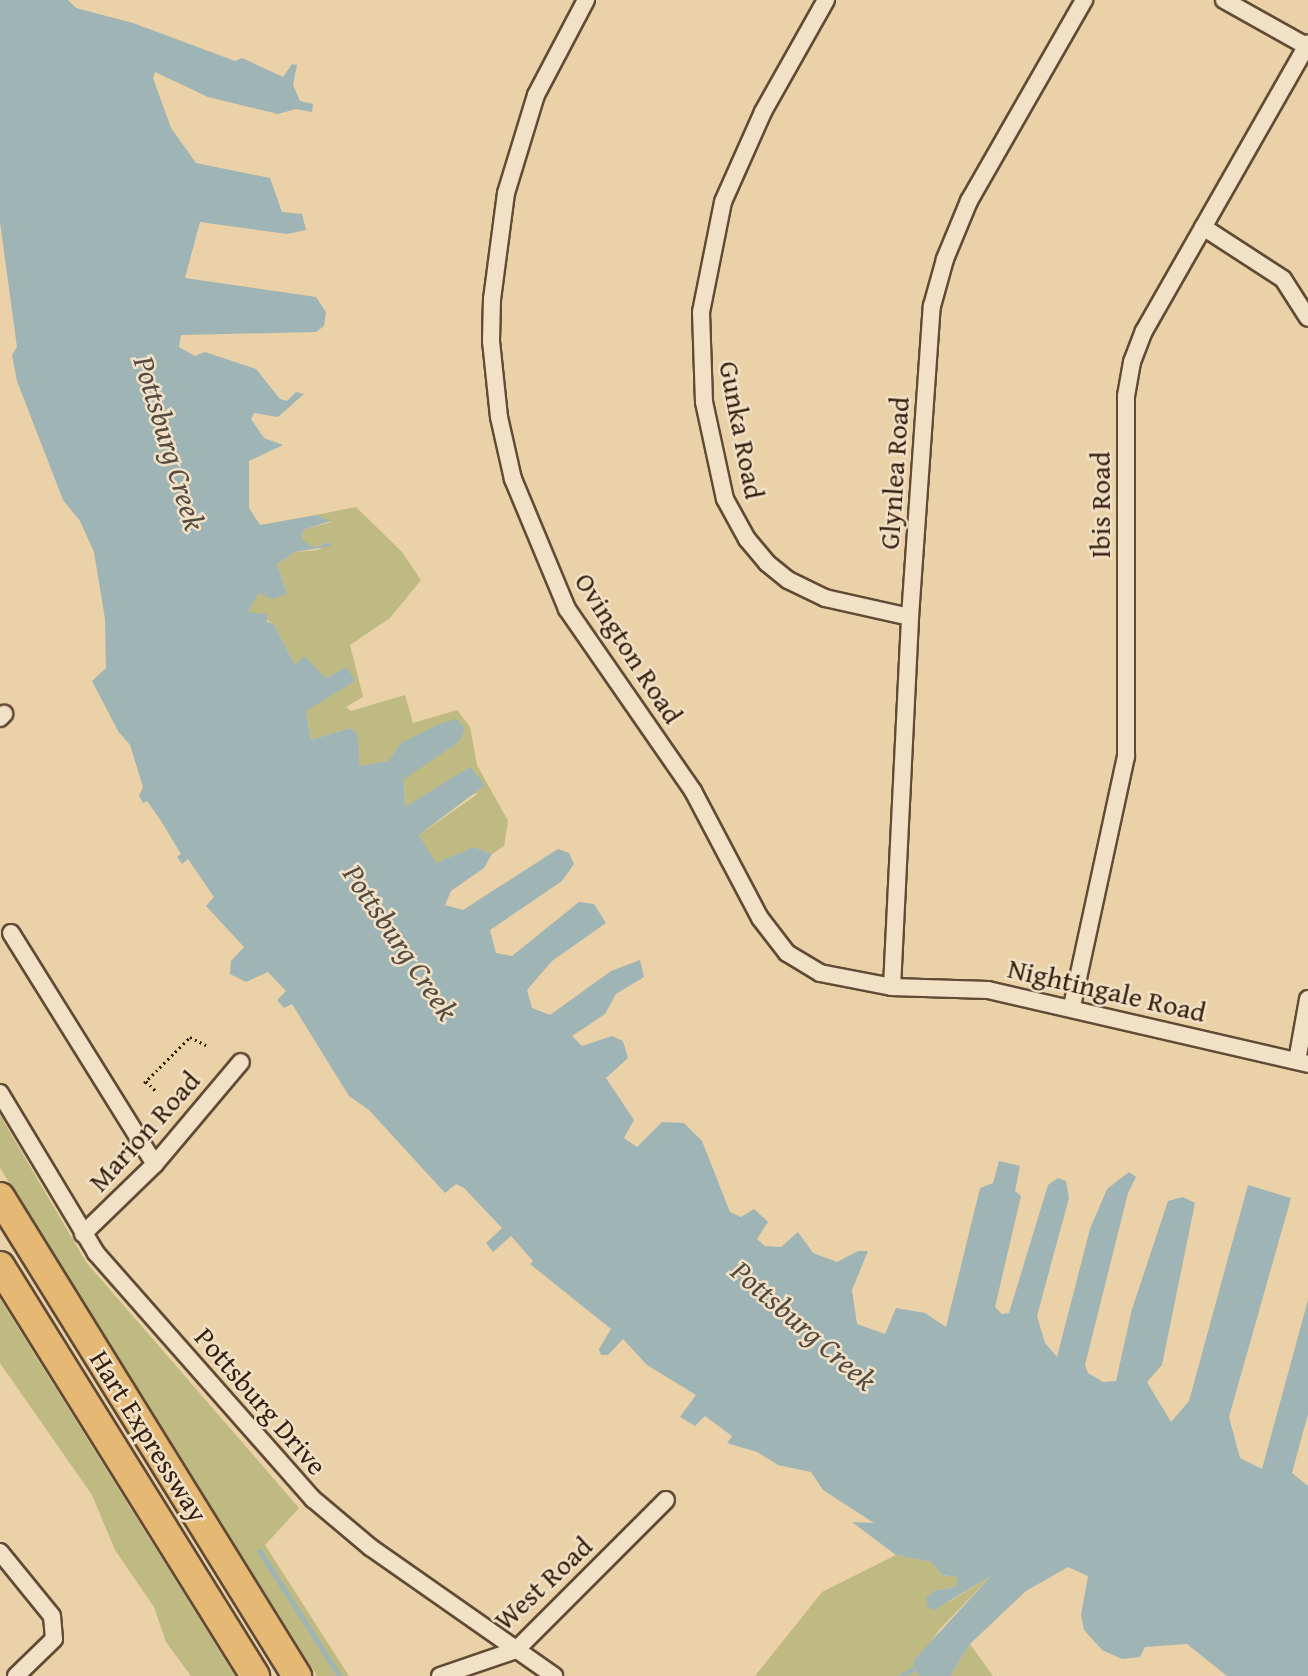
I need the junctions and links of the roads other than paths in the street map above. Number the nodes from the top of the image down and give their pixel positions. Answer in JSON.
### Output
{"nodes":[{"id":1,"x":586,"y":0,"type":"edge"},
{"id":2,"x":826,"y":0,"type":"edge"},
{"id":3,"x":1084,"y":0,"type":"edge"},
{"id":4,"x":1224,"y":0,"type":"edge"},
{"id":5,"x":1307,"y":46,"type":"edge"},
{"id":6,"x":1203,"y":227,"type":"junction"},
{"id":7,"x":1308,"y":318,"type":"edge"},
{"id":8,"x":910,"y":617,"type":"junction"},
{"id":9,"x":11,"y":933,"type":"dead end"},
{"id":10,"x":892,"y":987,"type":"junction"},
{"id":11,"x":1308,"y":999,"type":"edge"},
{"id":12,"x":1072,"y":1006,"type":"junction"},
{"id":13,"x":241,"y":1062,"type":"dead end"},
{"id":14,"x":1302,"y":1062,"type":"edge"},
{"id":15,"x":0,"y":1093,"type":"edge"},
{"id":16,"x":155,"y":1164,"type":"junction"},
{"id":17,"x":0,"y":1197,"type":"edge"},
{"id":18,"x":83,"y":1234,"type":"junction"},
{"id":19,"x":0,"y":1266,"type":"edge"},
{"id":20,"x":666,"y":1500,"type":"dead end"},
{"id":21,"x":0,"y":1552,"type":"edge"},
{"id":22,"x":516,"y":1650,"type":"junction"},
{"id":23,"x":16,"y":1676,"type":"edge"},
{"id":24,"x":255,"y":1676,"type":"edge"},
{"id":25,"x":297,"y":1676,"type":"edge"},
{"id":26,"x":440,"y":1676,"type":"edge"},
{"id":27,"x":554,"y":1676,"type":"edge"}],
"edges":[{"from":1,"to":10,"type":"street","name":"Ovington Road"},
{"from":2,"to":8,"type":"street","name":"Gunka Road"},
{"from":3,"to":8,"type":"street","name":"Glynlea Road"},
{"from":4,"to":5,"type":"street"},
{"from":5,"to":6,"type":"street","name":"Ibis Road"},
{"from":6,"to":7,"type":"street"},
{"from":6,"to":12,"type":"street","name":"Ibis Road"},
{"from":8,"to":10,"type":"street","name":"Glynlea Road"},
{"from":9,"to":16,"type":"street"},
{"from":10,"to":12,"type":"street","name":"Nightingale Road"},
{"from":11,"to":14,"type":"street"},
{"from":12,"to":14,"type":"street","name":"Nightingale Road"},
{"from":13,"to":16,"type":"street","name":"Marion Road"},
{"from":15,"to":18,"type":"street","name":"Pottsburg Drive"},
{"from":16,"to":18,"type":"street","name":"Marion Road"},
{"from":17,"to":25,"type":"highway","name":"Hart Expressway"},
{"from":18,"to":22,"type":"street","name":"Pottsburg Drive"},
{"from":19,"to":24,"type":"highway","name":"Hart Expressway"},
{"from":20,"to":22,"type":"street","name":"West Road"},
{"from":21,"to":23,"type":"street"},
{"from":22,"to":26,"type":"street","name":"West Road"},
{"from":22,"to":27,"type":"street","name":"Pottsburg Drive"}]}
